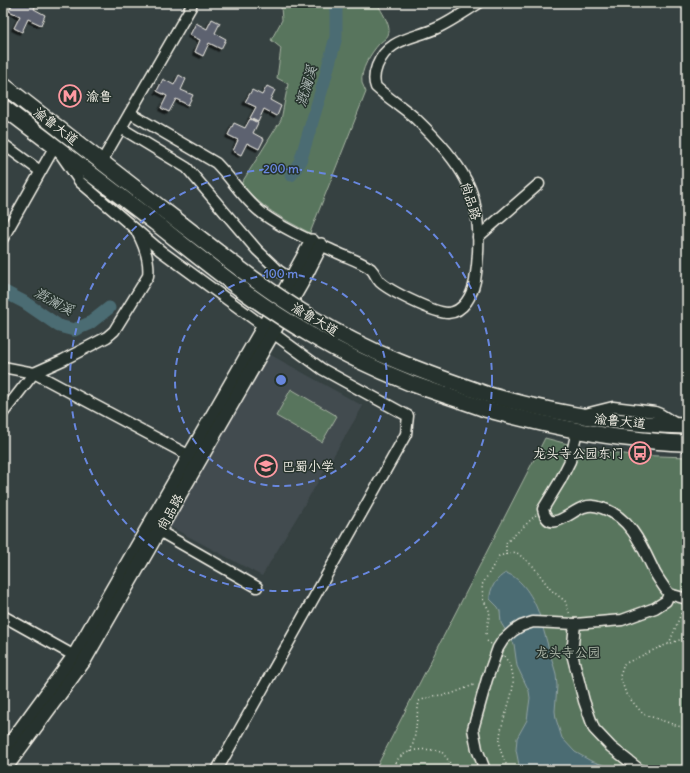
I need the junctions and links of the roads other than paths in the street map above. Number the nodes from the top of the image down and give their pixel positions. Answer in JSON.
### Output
{"nodes":[{"id":1,"x":191,"y":3,"type":"edge"},
{"id":2,"x":480,"y":3,"type":"edge"},
{"id":3,"x":3,"y":85,"type":"edge"},
{"id":4,"x":3,"y":106,"type":"edge"},
{"id":5,"x":130,"y":113,"type":"junction"},
{"id":6,"x":121,"y":128,"type":"junction"},
{"id":7,"x":3,"y":144,"type":"edge"},
{"id":8,"x":55,"y":146,"type":"junction"},
{"id":9,"x":102,"y":161,"type":"junction"},
{"id":10,"x":40,"y":171,"type":"junction"},
{"id":11,"x":540,"y":184,"type":"dead end"},
{"id":12,"x":136,"y":231,"type":"junction"},
{"id":13,"x":4,"y":236,"type":"edge"},
{"id":14,"x":478,"y":237,"type":"junction"},
{"id":15,"x":316,"y":243,"type":"junction"},
{"id":16,"x":291,"y":279,"type":"junction"},
{"id":17,"x":268,"y":330,"type":"junction"},
{"id":18,"x":3,"y":367,"type":"edge"},
{"id":19,"x":34,"y":373,"type":"junction"},
{"id":20,"x":487,"y":402,"type":"junction"},
{"id":21,"x":3,"y":413,"type":"edge"},
{"id":22,"x":578,"y":423,"type":"junction"},
{"id":23,"x":683,"y":426,"type":"edge"},
{"id":24,"x":687,"y":443,"type":"edge"},
{"id":25,"x":190,"y":456,"type":"junction"},
{"id":26,"x":159,"y":531,"type":"junction"},
{"id":27,"x":257,"y":587,"type":"dead end"},
{"id":28,"x":669,"y":594,"type":"junction"},
{"id":29,"x":686,"y":602,"type":"edge"},
{"id":30,"x":3,"y":616,"type":"edge"},
{"id":31,"x":575,"y":624,"type":"junction"},
{"id":32,"x":79,"y":659,"type":"junction"},
{"id":33,"x":3,"y":753,"type":"edge"},
{"id":34,"x":4,"y":770,"type":"edge"},
{"id":35,"x":217,"y":770,"type":"edge"},
{"id":36,"x":485,"y":770,"type":"edge"},
{"id":37,"x":640,"y":770,"type":"edge"}],
"edges":[{"from":1,"to":5,"type":"street"},
{"from":2,"to":14,"type":"street","name":"尚品路"},
{"from":3,"to":9,"type":"highway","name":"渝鲁大道"},
{"from":4,"to":8,"type":"highway","name":"渝鲁大道"},
{"from":5,"to":6,"type":"street"},
{"from":5,"to":15,"type":"street"},
{"from":6,"to":9,"type":"street"},
{"from":6,"to":16,"type":"street"},
{"from":7,"to":10,"type":"street"},
{"from":8,"to":10,"type":"street"},
{"from":8,"to":12,"type":"street"},
{"from":8,"to":20,"type":"highway","name":"渝鲁大道","bridge":true},
{"from":9,"to":20,"type":"highway","name":"渝鲁大道","bridge":true},
{"from":10,"to":13,"type":"street"},
{"from":11,"to":14,"type":"street"},
{"from":12,"to":17,"type":"street"},
{"from":12,"to":19,"type":"street"},
{"from":14,"to":15,"type":"street","name":"尚品路"},
{"from":15,"to":16,"type":"main road","name":"尚品路"},
{"from":15,"to":17,"type":"main road","name":"尚品路"},
{"from":16,"to":17,"type":"main road","name":"尚品路"},
{"from":17,"to":25,"type":"main road","name":"尚品路"},
{"from":17,"to":26,"type":"main road","name":"尚品路"},
{"from":17,"to":35,"type":"street"},
{"from":18,"to":19,"type":"street"},
{"from":19,"to":21,"type":"street"},
{"from":19,"to":25,"type":"street"},
{"from":20,"to":22,"type":"highway","name":"渝鲁大道"},
{"from":22,"to":23,"type":"highway","name":"渝鲁大道"},
{"from":22,"to":24,"type":"highway","name":"渝鲁大道"},
{"from":22,"to":28,"type":"street"},
{"from":25,"to":32,"type":"main road","name":"尚品路"},
{"from":26,"to":27,"type":"street"},
{"from":26,"to":32,"type":"main road","name":"尚品路"},
{"from":28,"to":29,"type":"street"},
{"from":28,"to":31,"type":"street"},
{"from":30,"to":32,"type":"street"},
{"from":31,"to":36,"type":"street"},
{"from":31,"to":37,"type":"street"},
{"from":32,"to":33,"type":"main road","name":"尚品路"},
{"from":32,"to":34,"type":"main road","name":"尚品路"}]}
